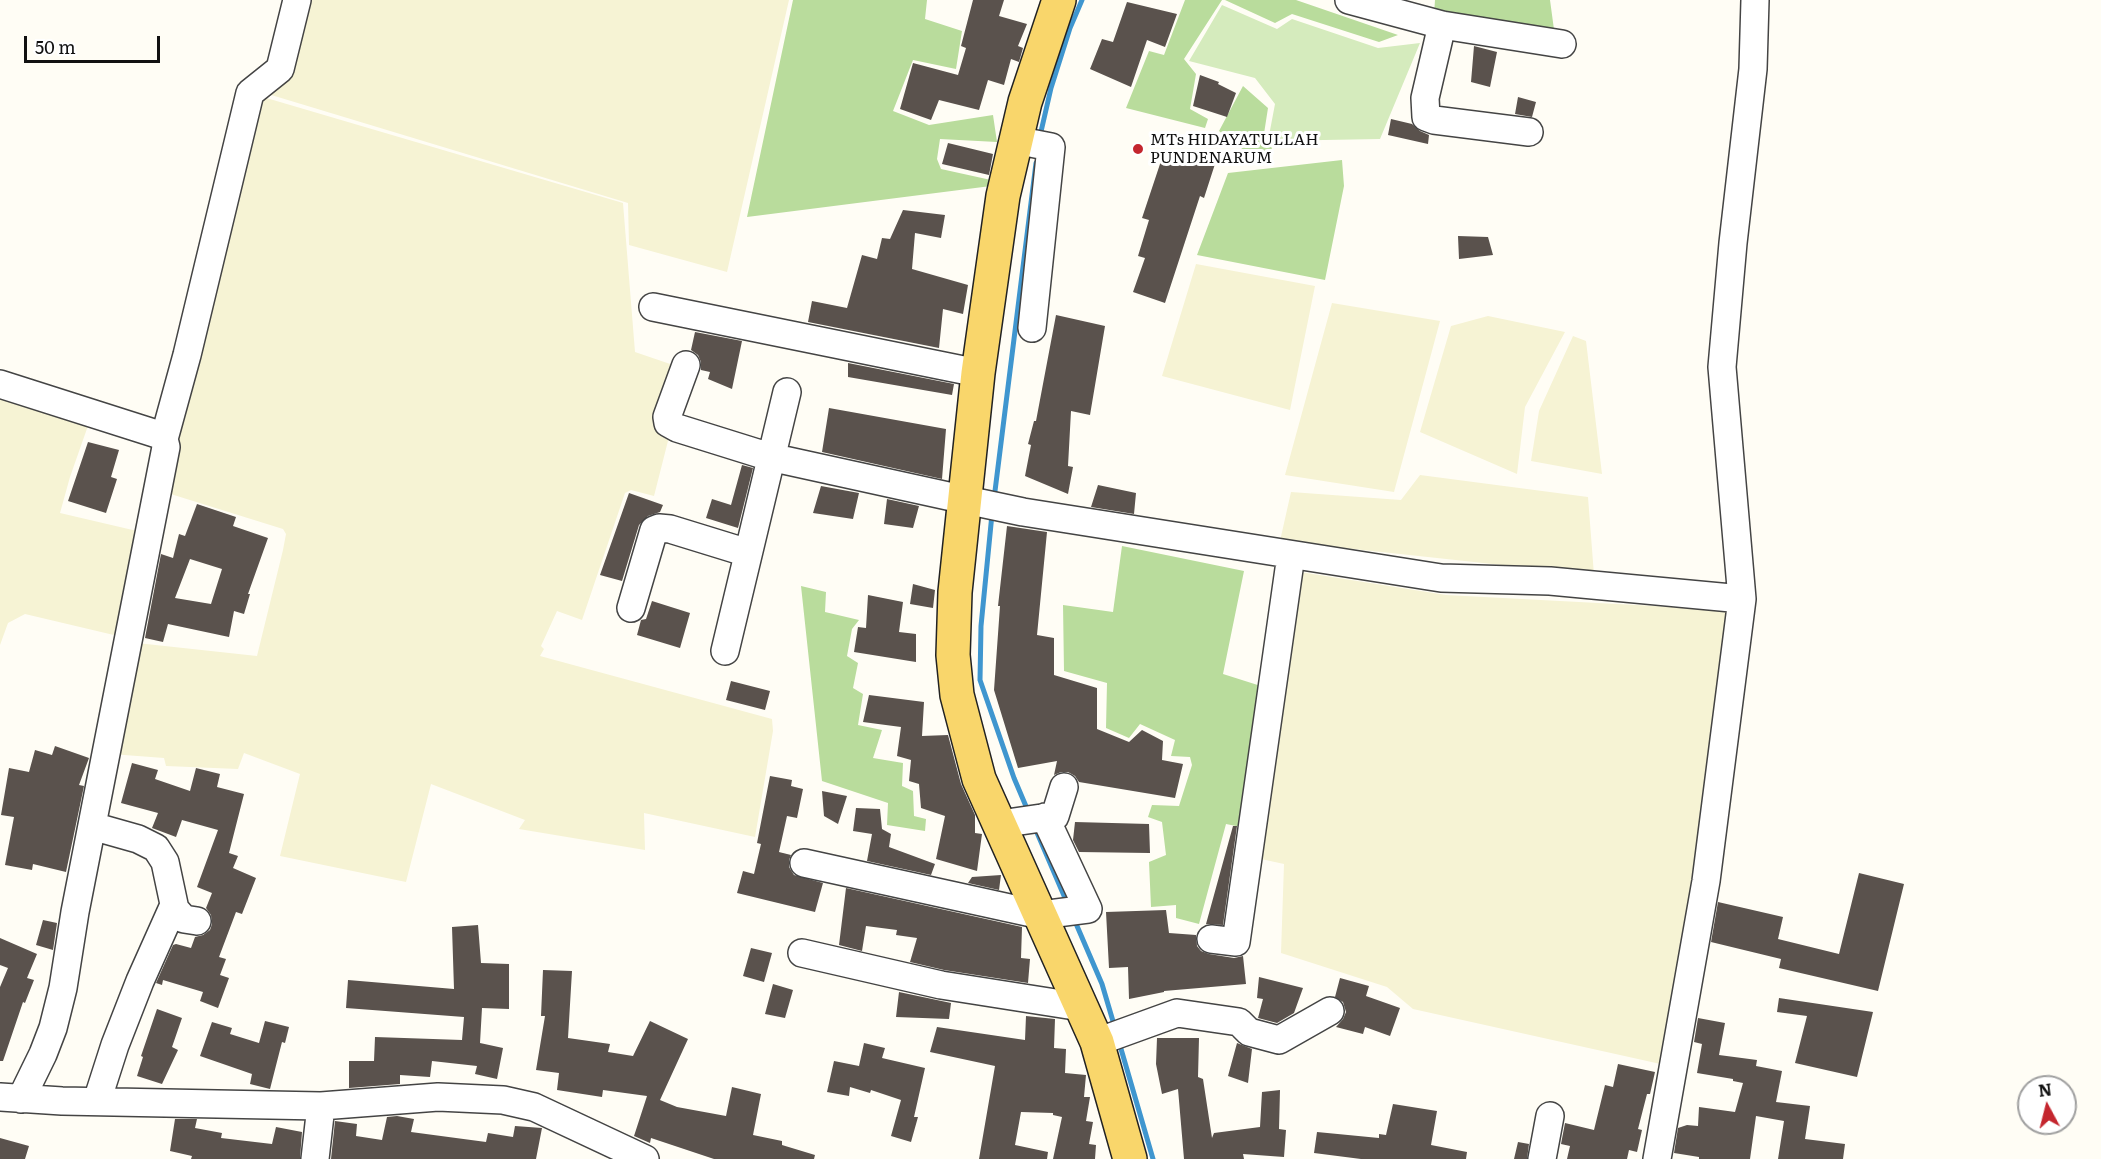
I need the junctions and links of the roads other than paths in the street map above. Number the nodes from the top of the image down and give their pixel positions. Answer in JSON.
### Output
{"nodes":[{"id":1,"x":297,"y":0,"type":"edge"},
{"id":2,"x":1059,"y":0,"type":"edge"},
{"id":3,"x":1349,"y":0,"type":"edge"},
{"id":4,"x":1755,"y":0,"type":"edge"},
{"id":5,"x":1442,"y":25,"type":"junction"},
{"id":6,"x":1562,"y":44,"type":"dead end"},
{"id":7,"x":1529,"y":132,"type":"dead end"},
{"id":8,"x":1029,"y":142,"type":"junction"},
{"id":9,"x":653,"y":307,"type":"dead end"},
{"id":10,"x":1032,"y":328,"type":"dead end"},
{"id":11,"x":686,"y":365,"type":"dead end"},
{"id":12,"x":978,"y":373,"type":"junction"},
{"id":13,"x":0,"y":384,"type":"edge"},
{"id":14,"x":787,"y":392,"type":"dead end"},
{"id":15,"x":164,"y":439,"type":"junction"},
{"id":16,"x":770,"y":457,"type":"junction"},
{"id":17,"x":971,"y":501,"type":"junction"},
{"id":18,"x":748,"y":553,"type":"junction"},
{"id":19,"x":1291,"y":555,"type":"junction"},
{"id":20,"x":1742,"y":599,"type":"junction"},
{"id":21,"x":631,"y":608,"type":"dead end"},
{"id":22,"x":725,"y":651,"type":"dead end"},
{"id":23,"x":1064,"y":787,"type":"dead end"},
{"id":24,"x":1027,"y":820,"type":"junction"},
{"id":25,"x":92,"y":826,"type":"junction"},
{"id":26,"x":804,"y":863,"type":"dead end"},
{"id":27,"x":174,"y":905,"type":"junction"},
{"id":28,"x":1061,"y":913,"type":"junction"},
{"id":29,"x":197,"y":921,"type":"dead end"},
{"id":30,"x":1211,"y":939,"type":"dead end"},
{"id":31,"x":802,"y":953,"type":"dead end"},
{"id":32,"x":1081,"y":1007,"type":"junction"},
{"id":33,"x":1330,"y":1011,"type":"dead end"},
{"id":34,"x":1102,"y":1040,"type":"junction"},
{"id":35,"x":10,"y":1098,"type":"edge"},
{"id":36,"x":97,"y":1101,"type":"junction"},
{"id":37,"x":321,"y":1106,"type":"junction"},
{"id":38,"x":1550,"y":1116,"type":"dead end"},
{"id":39,"x":315,"y":1159,"type":"edge"},
{"id":40,"x":645,"y":1159,"type":"edge"},
{"id":41,"x":1130,"y":1159,"type":"edge"},
{"id":42,"x":1542,"y":1159,"type":"edge"},
{"id":43,"x":1657,"y":1159,"type":"edge"}],
"edges":[{"from":1,"to":15,"type":"street"},
{"from":2,"to":8,"type":"main road"},
{"from":3,"to":5,"type":"street"},
{"from":4,"to":20,"type":"street"},
{"from":5,"to":6,"type":"street"},
{"from":5,"to":7,"type":"street"},
{"from":8,"to":10,"type":"street"},
{"from":8,"to":12,"type":"main road"},
{"from":9,"to":12,"type":"street"},
{"from":11,"to":16,"type":"street"},
{"from":12,"to":17,"type":"main road"},
{"from":13,"to":15,"type":"street"},
{"from":14,"to":16,"type":"street"},
{"from":15,"to":25,"type":"street"},
{"from":16,"to":17,"type":"street"},
{"from":16,"to":18,"type":"street"},
{"from":17,"to":19,"type":"street"},
{"from":17,"to":24,"type":"main road"},
{"from":18,"to":21,"type":"street"},
{"from":18,"to":22,"type":"street"},
{"from":19,"to":20,"type":"street"},
{"from":19,"to":30,"type":"street"},
{"from":20,"to":43,"type":"street"},
{"from":23,"to":24,"type":"street"},
{"from":24,"to":28,"type":"main road"},
{"from":24,"to":28,"type":"street"},
{"from":25,"to":27,"type":"street"},
{"from":25,"to":35,"type":"street"},
{"from":26,"to":28,"type":"street"},
{"from":27,"to":29,"type":"street"},
{"from":27,"to":36,"type":"street"},
{"from":28,"to":32,"type":"main road"},
{"from":31,"to":32,"type":"street"},
{"from":32,"to":34,"type":"main road"},
{"from":33,"to":34,"type":"street"},
{"from":34,"to":41,"type":"main road"},
{"from":35,"to":36,"type":"street"},
{"from":36,"to":37,"type":"street"},
{"from":37,"to":39,"type":"street"},
{"from":37,"to":40,"type":"street"},
{"from":38,"to":42,"type":"street"}]}
